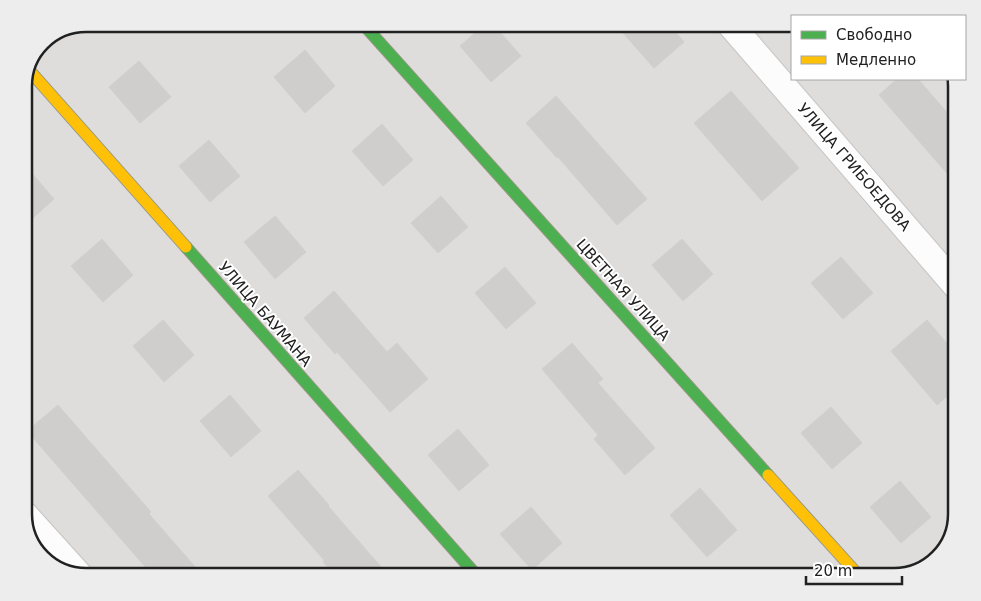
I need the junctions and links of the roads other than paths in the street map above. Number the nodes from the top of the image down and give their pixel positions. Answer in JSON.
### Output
{"nodes":[{"id":1,"x":370,"y":32,"type":"edge"},
{"id":2,"x":737,"y":32,"type":"edge"},
{"id":3,"x":34,"y":75,"type":"edge"},
{"id":4,"x":948,"y":278,"type":"edge"},
{"id":5,"x":34,"y":525,"type":"edge"},
{"id":6,"x":72,"y":567,"type":"edge"},
{"id":7,"x":470,"y":568,"type":"edge"},
{"id":8,"x":852,"y":568,"type":"edge"}],
"edges":[{"from":1,"to":8,"type":"street","name":"ЦВЕТНАЯ УЛИЦА"},
{"from":2,"to":4,"type":"street","name":"УЛИЦА ГРИБОЕДОВА"},
{"from":3,"to":7,"type":"street","name":"УЛИЦА БАУМАНА"},
{"from":5,"to":6,"type":"street"}]}
